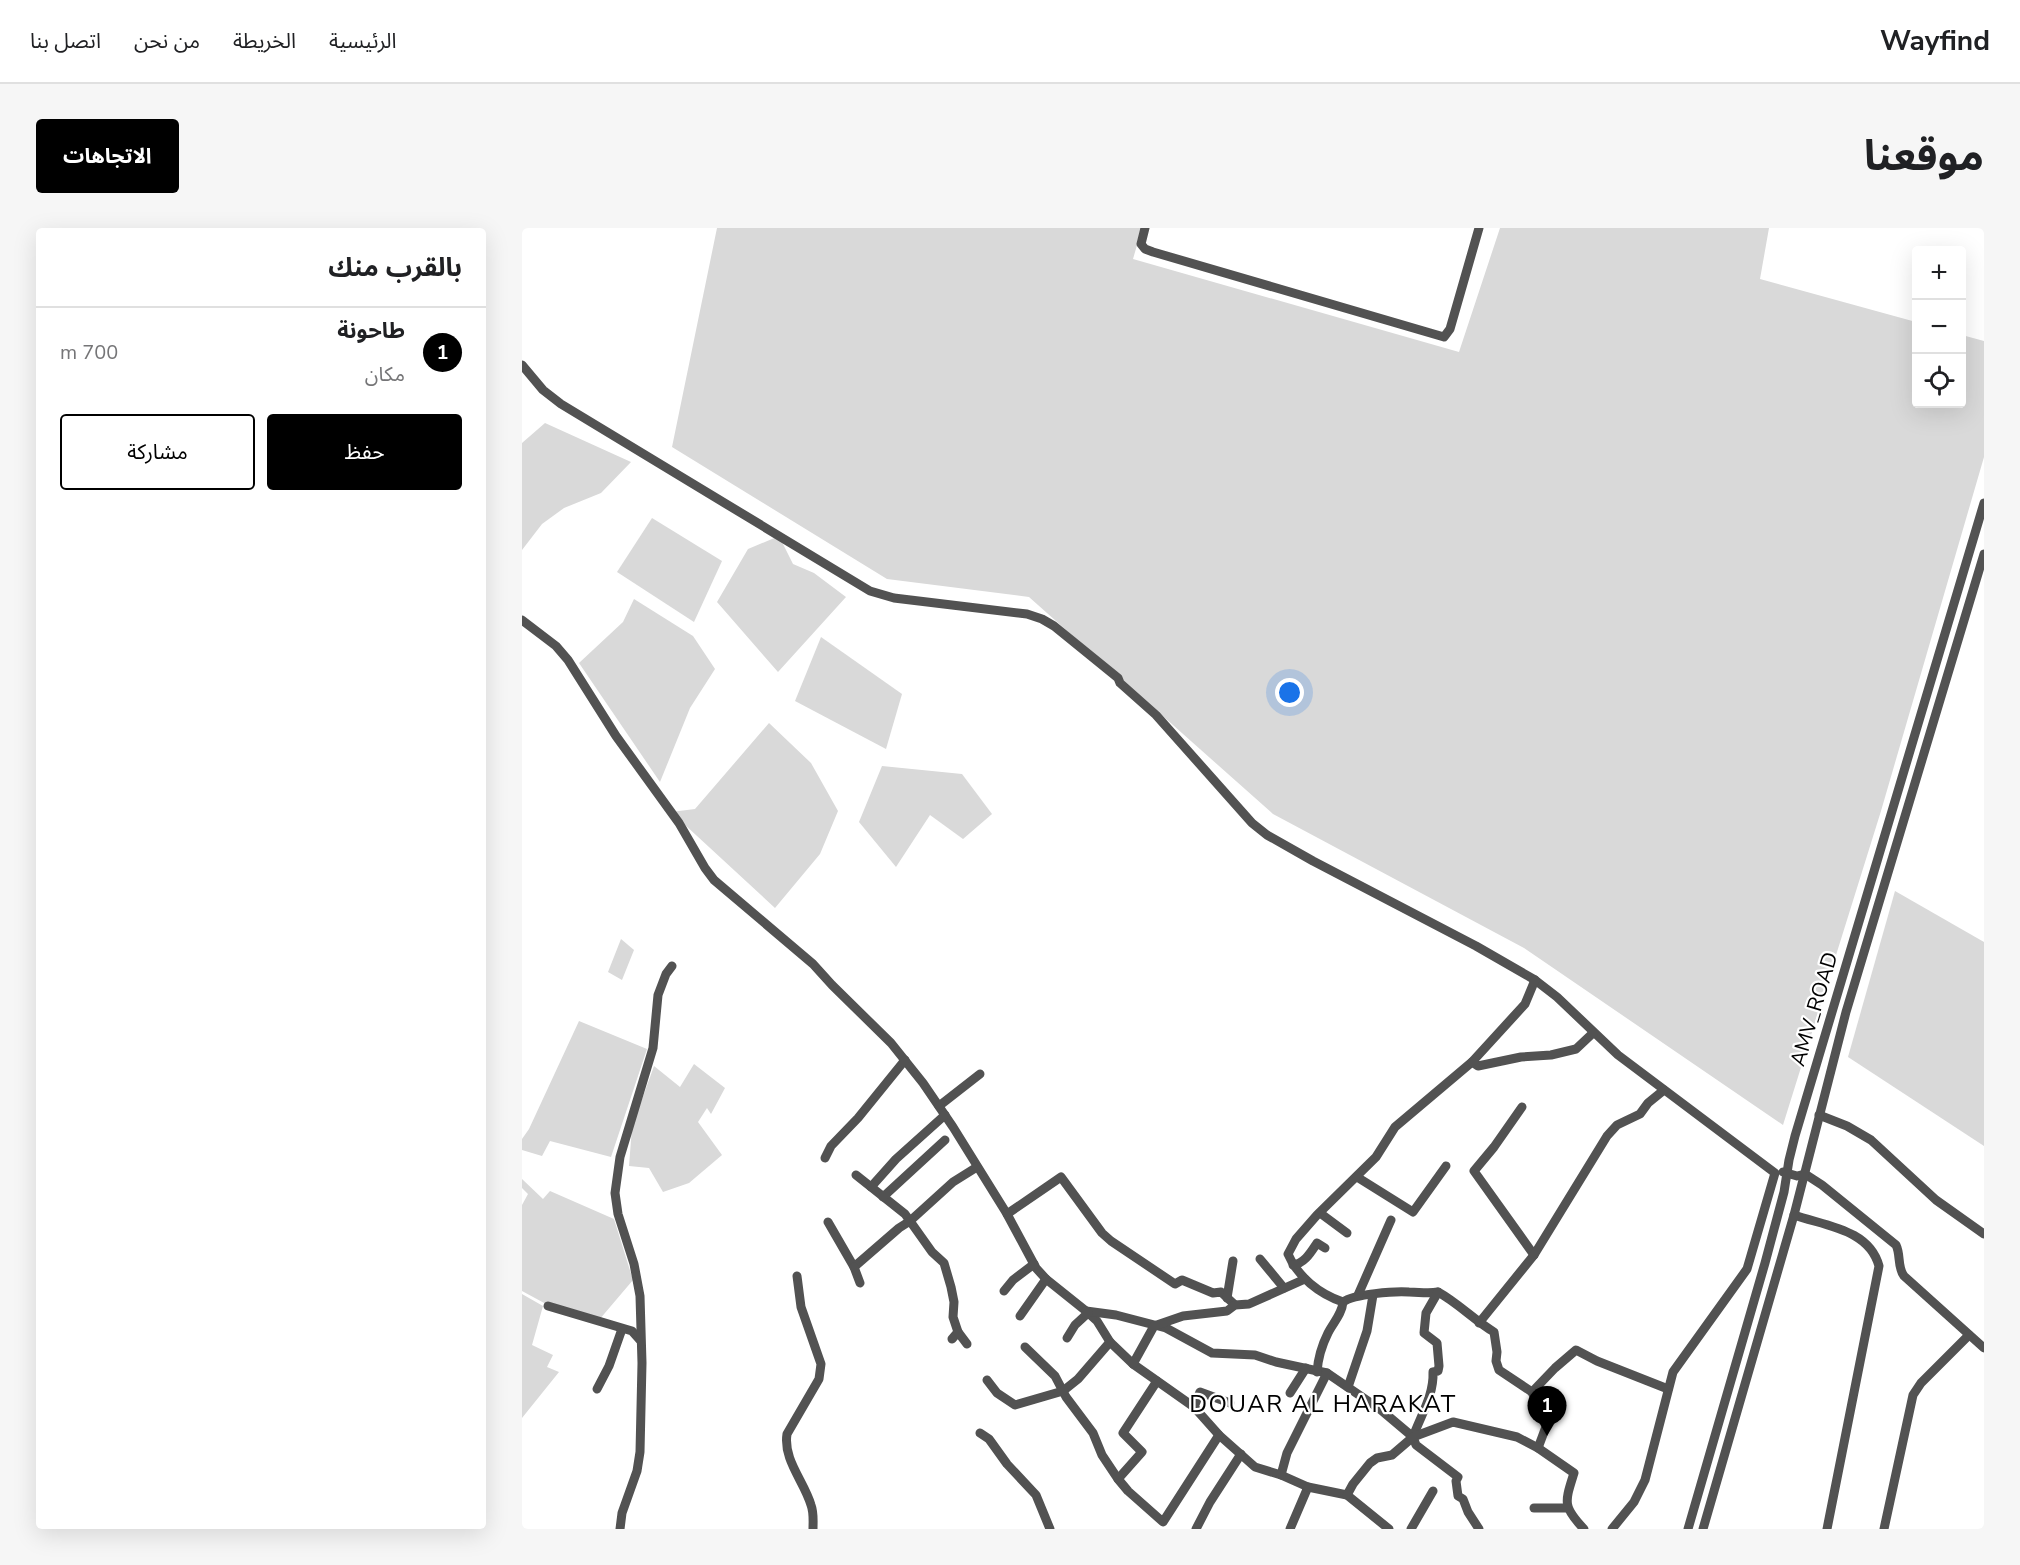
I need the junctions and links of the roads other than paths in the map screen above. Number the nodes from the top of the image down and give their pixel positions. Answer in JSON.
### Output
{"nodes":[{"id":1,"x":1145,"y":228,"type":"edge"},
{"id":2,"x":1479,"y":228,"type":"edge"},
{"id":3,"x":522,"y":365,"type":"edge"},
{"id":4,"x":1984,"y":503,"type":"edge"},
{"id":5,"x":1984,"y":554,"type":"edge"},
{"id":6,"x":522,"y":620,"type":"edge"},
{"id":7,"x":672,"y":966,"type":"dead end"},
{"id":8,"x":1534,"y":980,"type":"junction"},
{"id":9,"x":1840,"y":988,"type":"junction"},
{"id":10,"x":1852,"y":992,"type":"junction"},
{"id":11,"x":1833,"y":1008,"type":"junction"},
{"id":12,"x":1846,"y":1012,"type":"junction"},
{"id":13,"x":1593,"y":1033,"type":"junction"},
{"id":14,"x":905,"y":1060,"type":"junction"},
{"id":15,"x":1472,"y":1062,"type":"junction"},
{"id":16,"x":980,"y":1074,"type":"dead end"},
{"id":17,"x":1664,"y":1090,"type":"junction"},
{"id":18,"x":939,"y":1106,"type":"junction"},
{"id":19,"x":1522,"y":1107,"type":"dead end"},
{"id":20,"x":945,"y":1115,"type":"junction"},
{"id":21,"x":1819,"y":1115,"type":"junction"},
{"id":22,"x":1798,"y":1128,"type":"junction"},
{"id":23,"x":1814,"y":1134,"type":"junction"},
{"id":24,"x":945,"y":1140,"type":"dead end"},
{"id":25,"x":825,"y":1158,"type":"dead end"},
{"id":26,"x":1446,"y":1166,"type":"dead end"},
{"id":27,"x":977,"y":1167,"type":"junction"},
{"id":28,"x":1787,"y":1172,"type":"junction"},
{"id":29,"x":1775,"y":1173,"type":"junction"},
{"id":30,"x":1805,"y":1174,"type":"junction"},
{"id":31,"x":856,"y":1175,"type":"dead end"},
{"id":32,"x":1357,"y":1177,"type":"junction"},
{"id":33,"x":871,"y":1187,"type":"junction"},
{"id":34,"x":883,"y":1197,"type":"junction"},
{"id":35,"x":1320,"y":1213,"type":"junction"},
{"id":36,"x":1007,"y":1214,"type":"junction"},
{"id":37,"x":1794,"y":1215,"type":"junction"},
{"id":38,"x":1391,"y":1220,"type":"dead end"},
{"id":39,"x":910,"y":1221,"type":"junction"},
{"id":40,"x":828,"y":1222,"type":"dead end"},
{"id":41,"x":1347,"y":1233,"type":"dead end"},
{"id":42,"x":1984,"y":1234,"type":"edge"},
{"id":43,"x":1325,"y":1248,"type":"dead end"},
{"id":44,"x":1534,"y":1255,"type":"junction"},
{"id":45,"x":1260,"y":1259,"type":"dead end"},
{"id":46,"x":1233,"y":1261,"type":"dead end"},
{"id":47,"x":1034,"y":1264,"type":"junction"},
{"id":48,"x":1293,"y":1265,"type":"junction"},
{"id":49,"x":854,"y":1267,"type":"junction"},
{"id":50,"x":797,"y":1276,"type":"dead end"},
{"id":51,"x":1305,"y":1279,"type":"junction"},
{"id":52,"x":1046,"y":1280,"type":"junction"},
{"id":53,"x":860,"y":1284,"type":"dead end"},
{"id":54,"x":1284,"y":1288,"type":"junction"},
{"id":55,"x":1004,"y":1291,"type":"dead end"},
{"id":56,"x":1438,"y":1292,"type":"junction"},
{"id":57,"x":1358,"y":1295,"type":"junction"},
{"id":58,"x":1373,"y":1295,"type":"junction"},
{"id":59,"x":1231,"y":1301,"type":"junction"},
{"id":60,"x":1343,"y":1302,"type":"junction"},
{"id":61,"x":548,"y":1306,"type":"dead end"},
{"id":62,"x":1087,"y":1312,"type":"junction"},
{"id":63,"x":1020,"y":1316,"type":"dead end"},
{"id":64,"x":1479,"y":1323,"type":"junction"},
{"id":65,"x":1154,"y":1326,"type":"junction"},
{"id":66,"x":622,"y":1329,"type":"junction"},
{"id":67,"x":1969,"y":1335,"type":"junction"},
{"id":68,"x":1067,"y":1338,"type":"dead end"},
{"id":69,"x":640,"y":1340,"type":"junction"},
{"id":70,"x":1110,"y":1342,"type":"junction"},
{"id":71,"x":967,"y":1344,"type":"dead end"},
{"id":72,"x":1025,"y":1347,"type":"dead end"},
{"id":73,"x":1984,"y":1348,"type":"edge"},
{"id":74,"x":1133,"y":1364,"type":"junction"},
{"id":75,"x":1306,"y":1368,"type":"junction"},
{"id":76,"x":1322,"y":1373,"type":"junction"},
{"id":77,"x":987,"y":1380,"type":"dead end"},
{"id":78,"x":1157,"y":1381,"type":"junction"},
{"id":79,"x":1348,"y":1387,"type":"junction"},
{"id":80,"x":597,"y":1389,"type":"dead end"},
{"id":81,"x":1668,"y":1389,"type":"junction"},
{"id":82,"x":1063,"y":1391,"type":"junction"},
{"id":83,"x":1532,"y":1392,"type":"junction"},
{"id":84,"x":1290,"y":1393,"type":"dead end"},
{"id":85,"x":1230,"y":1403,"type":"dead end"},
{"id":86,"x":1194,"y":1407,"type":"junction"},
{"id":87,"x":980,"y":1433,"type":"dead end"},
{"id":88,"x":1219,"y":1435,"type":"junction"},
{"id":89,"x":1413,"y":1437,"type":"junction"},
{"id":90,"x":1538,"y":1448,"type":"junction"},
{"id":91,"x":1241,"y":1454,"type":"junction"},
{"id":92,"x":1281,"y":1474,"type":"junction"},
{"id":93,"x":1118,"y":1479,"type":"junction"},
{"id":94,"x":1308,"y":1487,"type":"junction"},
{"id":95,"x":1432,"y":1491,"type":"dead end"},
{"id":96,"x":1347,"y":1496,"type":"junction"},
{"id":97,"x":1534,"y":1508,"type":"dead end"},
{"id":98,"x":1567,"y":1508,"type":"junction"},
{"id":99,"x":1377,"y":1518,"type":"junction"},
{"id":100,"x":1165,"y":1525,"type":"edge"},
{"id":101,"x":620,"y":1529,"type":"edge"},
{"id":102,"x":813,"y":1529,"type":"edge"},
{"id":103,"x":1050,"y":1529,"type":"edge"},
{"id":104,"x":1196,"y":1529,"type":"edge"},
{"id":105,"x":1290,"y":1529,"type":"edge"},
{"id":106,"x":1371,"y":1529,"type":"edge"},
{"id":107,"x":1389,"y":1529,"type":"edge"},
{"id":108,"x":1411,"y":1529,"type":"edge"},
{"id":109,"x":1479,"y":1529,"type":"edge"},
{"id":110,"x":1584,"y":1529,"type":"edge"},
{"id":111,"x":1612,"y":1529,"type":"edge"},
{"id":112,"x":1688,"y":1529,"type":"edge"},
{"id":113,"x":1703,"y":1529,"type":"edge"},
{"id":114,"x":1827,"y":1529,"type":"edge"},
{"id":115,"x":1884,"y":1529,"type":"edge"}],
"edges":[{"from":1,"to":2,"type":"street"},
{"from":3,"to":8,"type":"street"},
{"from":4,"to":9,"type":"street","name":"AMV_ROAD"},
{"from":5,"to":10,"type":"street"},
{"from":6,"to":14,"type":"street"},
{"from":7,"to":69,"type":"street"},
{"from":8,"to":13,"type":"street"},
{"from":8,"to":15,"type":"street"},
{"from":9,"to":10,"type":"street"},
{"from":9,"to":11,"type":"street","name":"AMV_ROAD"},
{"from":10,"to":12,"type":"street"},
{"from":11,"to":12,"type":"street"},
{"from":11,"to":22,"type":"street","name":"AMV_ROAD"},
{"from":12,"to":21,"type":"street"},
{"from":13,"to":15,"type":"street"},
{"from":13,"to":17,"type":"street"},
{"from":14,"to":18,"type":"street"},
{"from":14,"to":25,"type":"street"},
{"from":15,"to":32,"type":"street"},
{"from":16,"to":18,"type":"street"},
{"from":17,"to":29,"type":"street"},
{"from":17,"to":44,"type":"street"},
{"from":18,"to":20,"type":"street"},
{"from":19,"to":44,"type":"street"},
{"from":20,"to":27,"type":"street"},
{"from":20,"to":33,"type":"street"},
{"from":21,"to":23,"type":"street"},
{"from":21,"to":42,"type":"street"},
{"from":22,"to":23,"type":"street"},
{"from":22,"to":28,"type":"street","name":"AMV_ROAD"},
{"from":23,"to":30,"type":"street"},
{"from":24,"to":34,"type":"street"},
{"from":26,"to":32,"type":"street"},
{"from":27,"to":36,"type":"street"},
{"from":27,"to":39,"type":"street"},
{"from":28,"to":29,"type":"street"},
{"from":28,"to":30,"type":"street"},
{"from":28,"to":112,"type":"street","name":"AMV_ROAD"},
{"from":29,"to":81,"type":"street"},
{"from":30,"to":37,"type":"street"},
{"from":30,"to":67,"type":"street"},
{"from":31,"to":33,"type":"street"},
{"from":32,"to":35,"type":"street"},
{"from":33,"to":34,"type":"street"},
{"from":34,"to":39,"type":"street"},
{"from":35,"to":41,"type":"street"},
{"from":35,"to":48,"type":"street"},
{"from":36,"to":47,"type":"street"},
{"from":36,"to":59,"type":"street"},
{"from":37,"to":113,"type":"street"},
{"from":37,"to":114,"type":"street"},
{"from":38,"to":57,"type":"street"},
{"from":39,"to":49,"type":"street"},
{"from":39,"to":71,"type":"street"},
{"from":40,"to":49,"type":"street"},
{"from":43,"to":48,"type":"street"},
{"from":44,"to":64,"type":"street"},
{"from":45,"to":54,"type":"street"},
{"from":46,"to":59,"type":"street"},
{"from":47,"to":52,"type":"street"},
{"from":47,"to":55,"type":"street"},
{"from":48,"to":51,"type":"street"},
{"from":49,"to":53,"type":"street"},
{"from":50,"to":102,"type":"street"},
{"from":51,"to":54,"type":"street"},
{"from":51,"to":60,"type":"street"},
{"from":52,"to":62,"type":"street"},
{"from":52,"to":63,"type":"street"},
{"from":54,"to":59,"type":"street"},
{"from":56,"to":58,"type":"street"},
{"from":56,"to":64,"type":"street"},
{"from":56,"to":89,"type":"street"},
{"from":57,"to":58,"type":"street"},
{"from":57,"to":60,"type":"street"},
{"from":58,"to":79,"type":"street"},
{"from":59,"to":65,"type":"street"},
{"from":60,"to":76,"type":"street"},
{"from":61,"to":66,"type":"street"},
{"from":62,"to":65,"type":"street"},
{"from":62,"to":68,"type":"street"},
{"from":62,"to":70,"type":"street"},
{"from":64,"to":83,"type":"street"},
{"from":65,"to":74,"type":"street"},
{"from":65,"to":75,"type":"street"},
{"from":66,"to":69,"type":"street"},
{"from":66,"to":80,"type":"street"},
{"from":67,"to":73,"type":"street"},
{"from":67,"to":115,"type":"street"},
{"from":69,"to":101,"type":"street"},
{"from":70,"to":74,"type":"street"},
{"from":70,"to":82,"type":"street"},
{"from":72,"to":82,"type":"street"},
{"from":74,"to":78,"type":"street"},
{"from":75,"to":76,"type":"street"},
{"from":75,"to":84,"type":"street"},
{"from":76,"to":79,"type":"street"},
{"from":76,"to":92,"type":"street"},
{"from":77,"to":82,"type":"street"},
{"from":78,"to":86,"type":"street"},
{"from":78,"to":93,"type":"street"},
{"from":79,"to":89,"type":"street"},
{"from":81,"to":83,"type":"street"},
{"from":81,"to":111,"type":"street"},
{"from":82,"to":93,"type":"street"},
{"from":83,"to":90,"type":"street"},
{"from":85,"to":86,"type":"street"},
{"from":86,"to":88,"type":"street"},
{"from":87,"to":103,"type":"street"},
{"from":88,"to":91,"type":"street"},
{"from":88,"to":100,"type":"street"},
{"from":89,"to":90,"type":"street"},
{"from":89,"to":96,"type":"street"},
{"from":89,"to":109,"type":"street"},
{"from":90,"to":98,"type":"street"},
{"from":91,"to":92,"type":"street"},
{"from":91,"to":104,"type":"street"},
{"from":92,"to":94,"type":"street"},
{"from":93,"to":100,"type":"street"},
{"from":94,"to":96,"type":"street"},
{"from":94,"to":105,"type":"street"},
{"from":95,"to":108,"type":"street"},
{"from":96,"to":99,"type":"street"},
{"from":97,"to":98,"type":"street"},
{"from":98,"to":110,"type":"street"},
{"from":99,"to":106,"type":"street"},
{"from":99,"to":107,"type":"street"}]}
